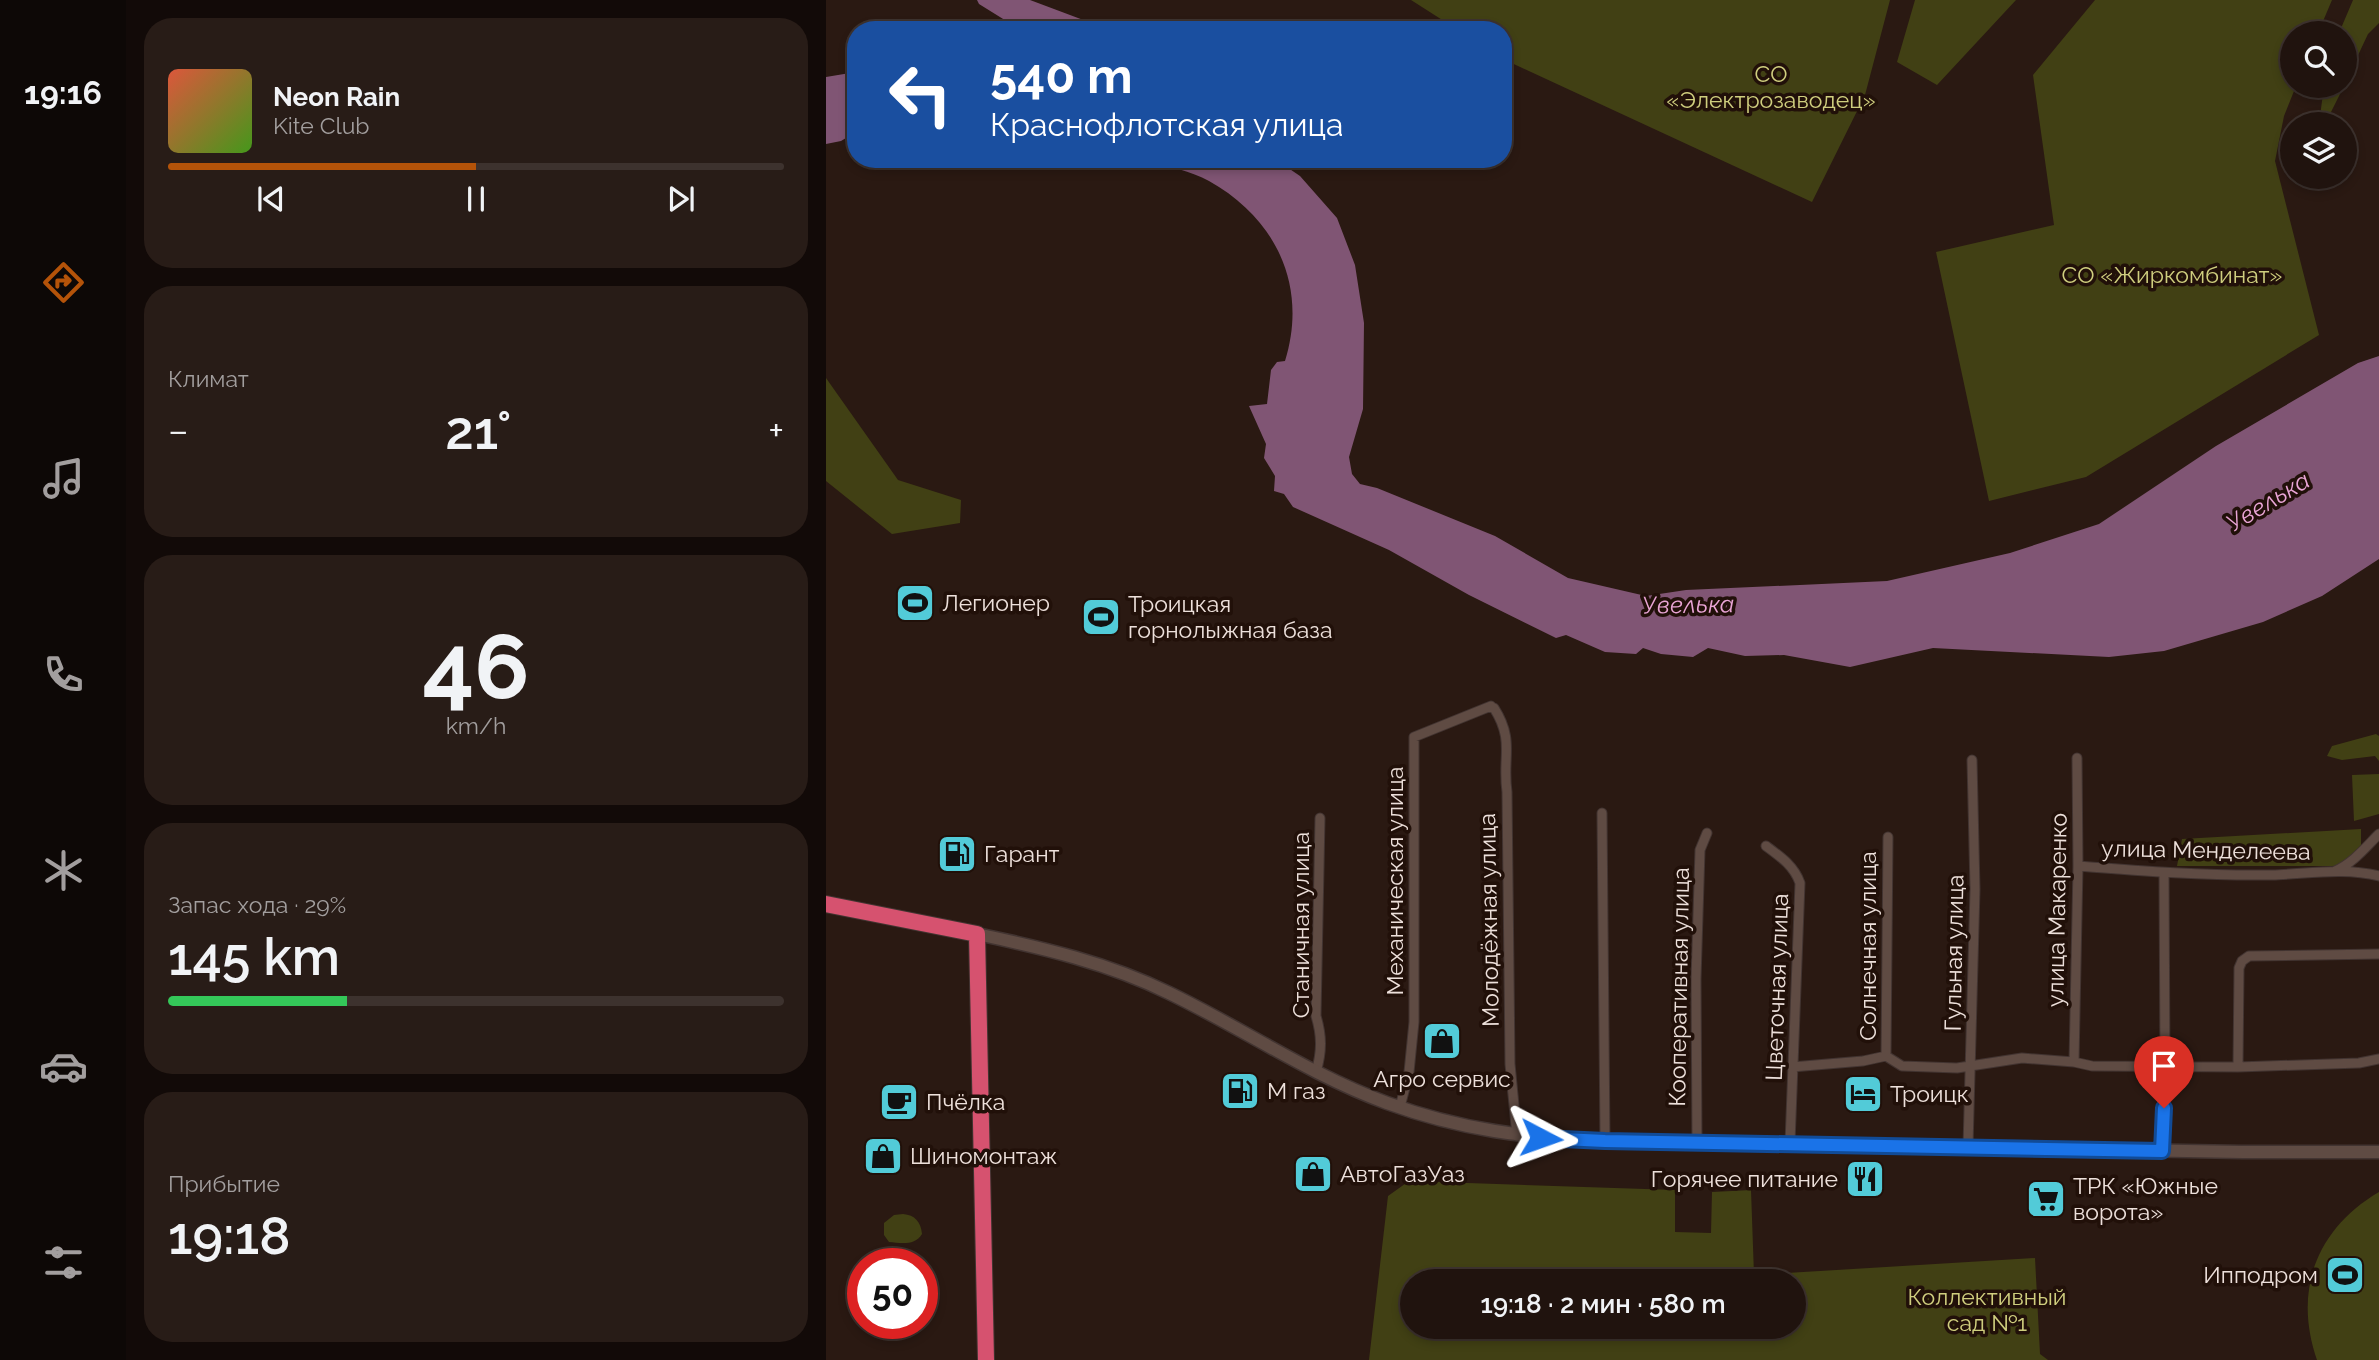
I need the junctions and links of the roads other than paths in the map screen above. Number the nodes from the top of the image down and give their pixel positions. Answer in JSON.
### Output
{"nodes":[{"id":1,"x":1492,"y":707,"type":"joint"},
{"id":2,"x":2077,"y":758,"type":"dead end"},
{"id":3,"x":1972,"y":760,"type":"dead end"},
{"id":4,"x":1602,"y":813,"type":"dead end"},
{"id":5,"x":1320,"y":818,"type":"dead end"},
{"id":6,"x":1707,"y":833,"type":"dead end"},
{"id":7,"x":2379,"y":834,"type":"edge"},
{"id":8,"x":1888,"y":837,"type":"dead end"},
{"id":9,"x":1766,"y":846,"type":"dead end"},
{"id":10,"x":2078,"y":866,"type":"junction"},
{"id":11,"x":2333,"y":872,"type":"junction"},
{"id":12,"x":2164,"y":873,"type":"junction"},
{"id":13,"x":2379,"y":876,"type":"edge"},
{"id":14,"x":826,"y":904,"type":"edge"},
{"id":15,"x":977,"y":934,"type":"junction"},
{"id":16,"x":2379,"y":954,"type":"edge"},
{"id":17,"x":1886,"y":1056,"type":"junction"},
{"id":18,"x":2379,"y":1059,"type":"edge"},
{"id":19,"x":2074,"y":1062,"type":"junction"},
{"id":20,"x":1972,"y":1064,"type":"junction"},
{"id":21,"x":1792,"y":1066,"type":"junction"},
{"id":22,"x":2165,"y":1066,"type":"junction"},
{"id":23,"x":2238,"y":1067,"type":"junction"},
{"id":24,"x":1316,"y":1072,"type":"junction"},
{"id":25,"x":1400,"y":1107,"type":"junction"},
{"id":26,"x":1517,"y":1136,"type":"junction"},
{"id":27,"x":1605,"y":1141,"type":"junction"},
{"id":28,"x":1697,"y":1142,"type":"junction"},
{"id":29,"x":1790,"y":1143,"type":"junction"},
{"id":30,"x":1968,"y":1147,"type":"junction"},
{"id":31,"x":2162,"y":1151,"type":"junction"},
{"id":32,"x":2379,"y":1152,"type":"edge"},
{"id":33,"x":986,"y":1360,"type":"edge"}],
"edges":[{"from":1,"to":25,"type":"street","name":"Механическая улица"},
{"from":1,"to":26,"type":"street","name":"Молодёжная улица"},
{"from":2,"to":10,"type":"street","name":"улица Макаренко"},
{"from":3,"to":20,"type":"street","name":"Гульная улица"},
{"from":4,"to":27,"type":"street"},
{"from":5,"to":24,"type":"street","name":"Станичная улица"},
{"from":6,"to":28,"type":"street","name":"Кооперативная улица"},
{"from":7,"to":11,"type":"street","name":"улица Менделеева"},
{"from":8,"to":17,"type":"street","name":"Солнечная улица"},
{"from":9,"to":21,"type":"street","name":"Цветочная улица"},
{"from":10,"to":12,"type":"street","name":"улица Менделеева"},
{"from":10,"to":19,"type":"street","name":"улица Макаренко"},
{"from":11,"to":12,"type":"street","name":"улица Менделеева"},
{"from":11,"to":13,"type":"street","name":"улица Менделеева"},
{"from":12,"to":22,"type":"street"},
{"from":14,"to":15,"type":"highway"},
{"from":15,"to":24,"type":"main road"},
{"from":15,"to":33,"type":"highway"},
{"from":16,"to":23,"type":"street"},
{"from":17,"to":20,"type":"street"},
{"from":17,"to":21,"type":"street"},
{"from":18,"to":23,"type":"street"},
{"from":19,"to":20,"type":"street"},
{"from":19,"to":22,"type":"street"},
{"from":20,"to":30,"type":"street","name":"Гульная улица"},
{"from":21,"to":29,"type":"street","name":"Цветочная улица"},
{"from":22,"to":23,"type":"street"},
{"from":22,"to":31,"type":"street"},
{"from":24,"to":25,"type":"main road"},
{"from":25,"to":26,"type":"main road"},
{"from":26,"to":27,"type":"main road"},
{"from":27,"to":28,"type":"main road"},
{"from":28,"to":29,"type":"main road"},
{"from":29,"to":30,"type":"main road"},
{"from":30,"to":31,"type":"main road"},
{"from":31,"to":32,"type":"main road"}]}
